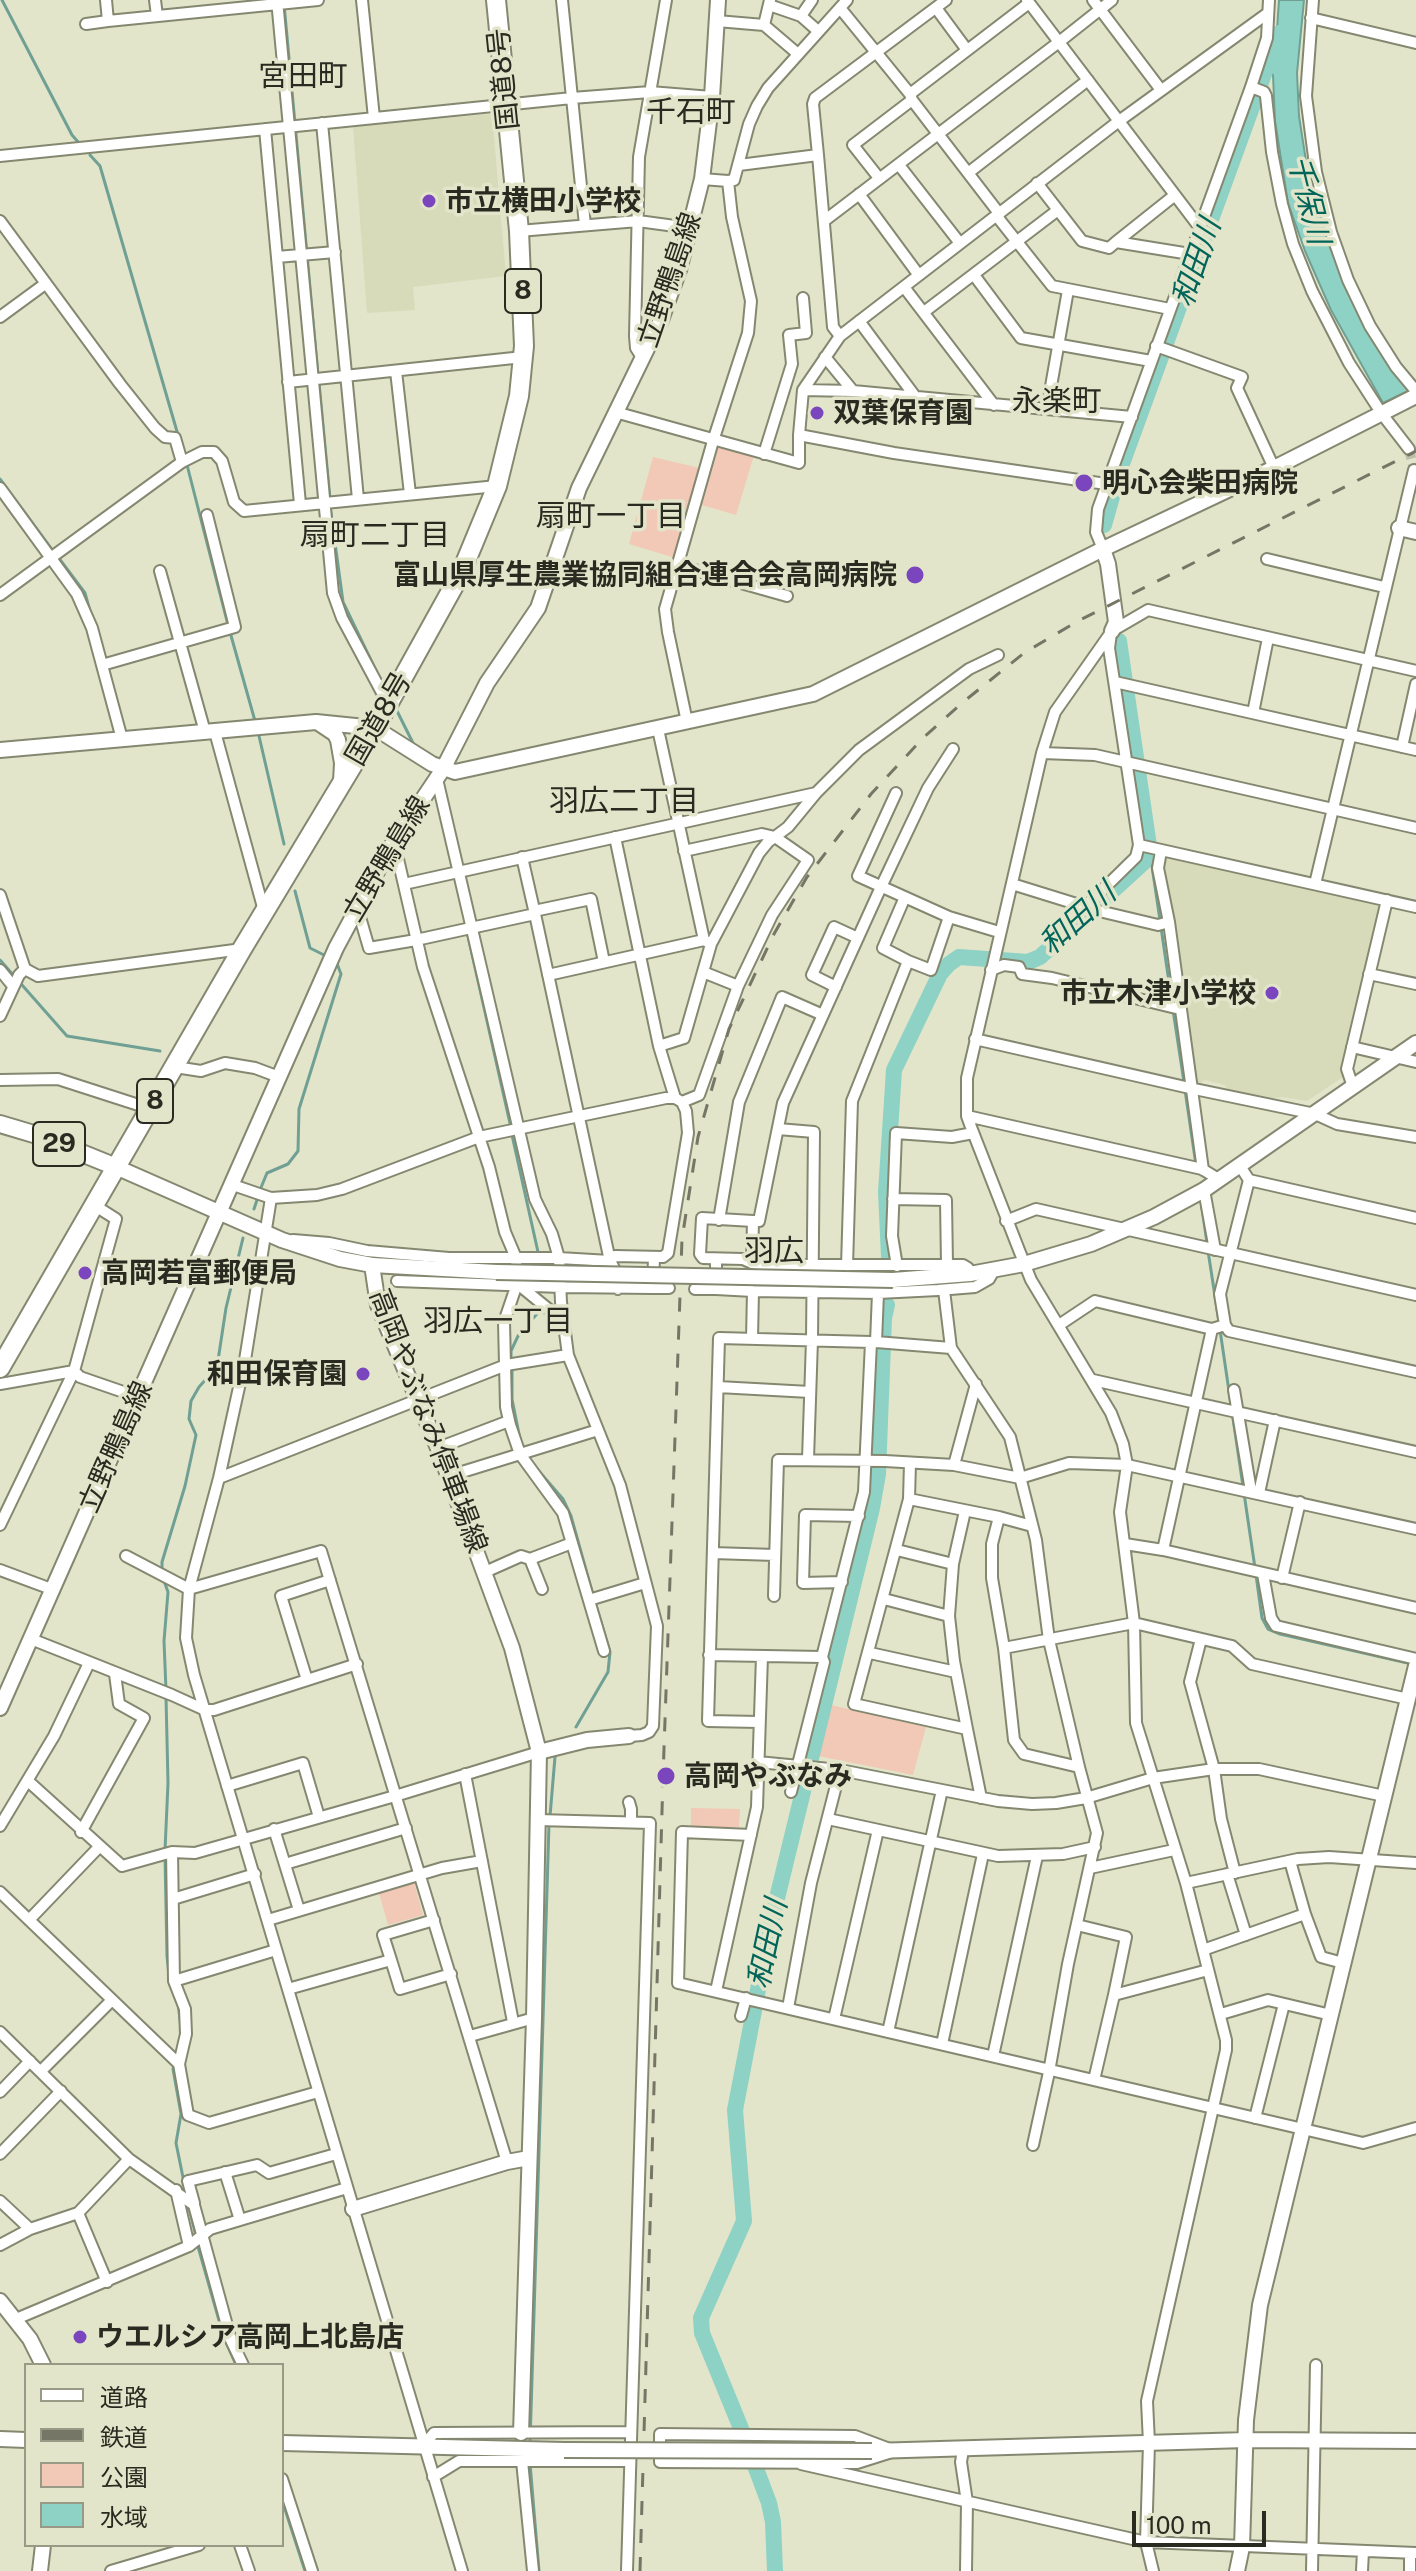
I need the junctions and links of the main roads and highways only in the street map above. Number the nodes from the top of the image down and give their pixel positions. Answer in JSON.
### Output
{"nodes":[{"id":1,"x":496,"y":0,"type":"edge"},
{"id":2,"x":0,"y":1124,"type":"edge"},
{"id":3,"x":116,"y":1167,"type":"junction"},
{"id":4,"x":0,"y":1368,"type":"edge"}],
"edges":[{"from":1,"to":3,"type":"highway","name":"国道8号","number":"8"},
{"from":2,"to":3,"type":"main road","number":"29"},
{"from":3,"to":4,"type":"highway","name":"国道8号","number":"8"}]}
